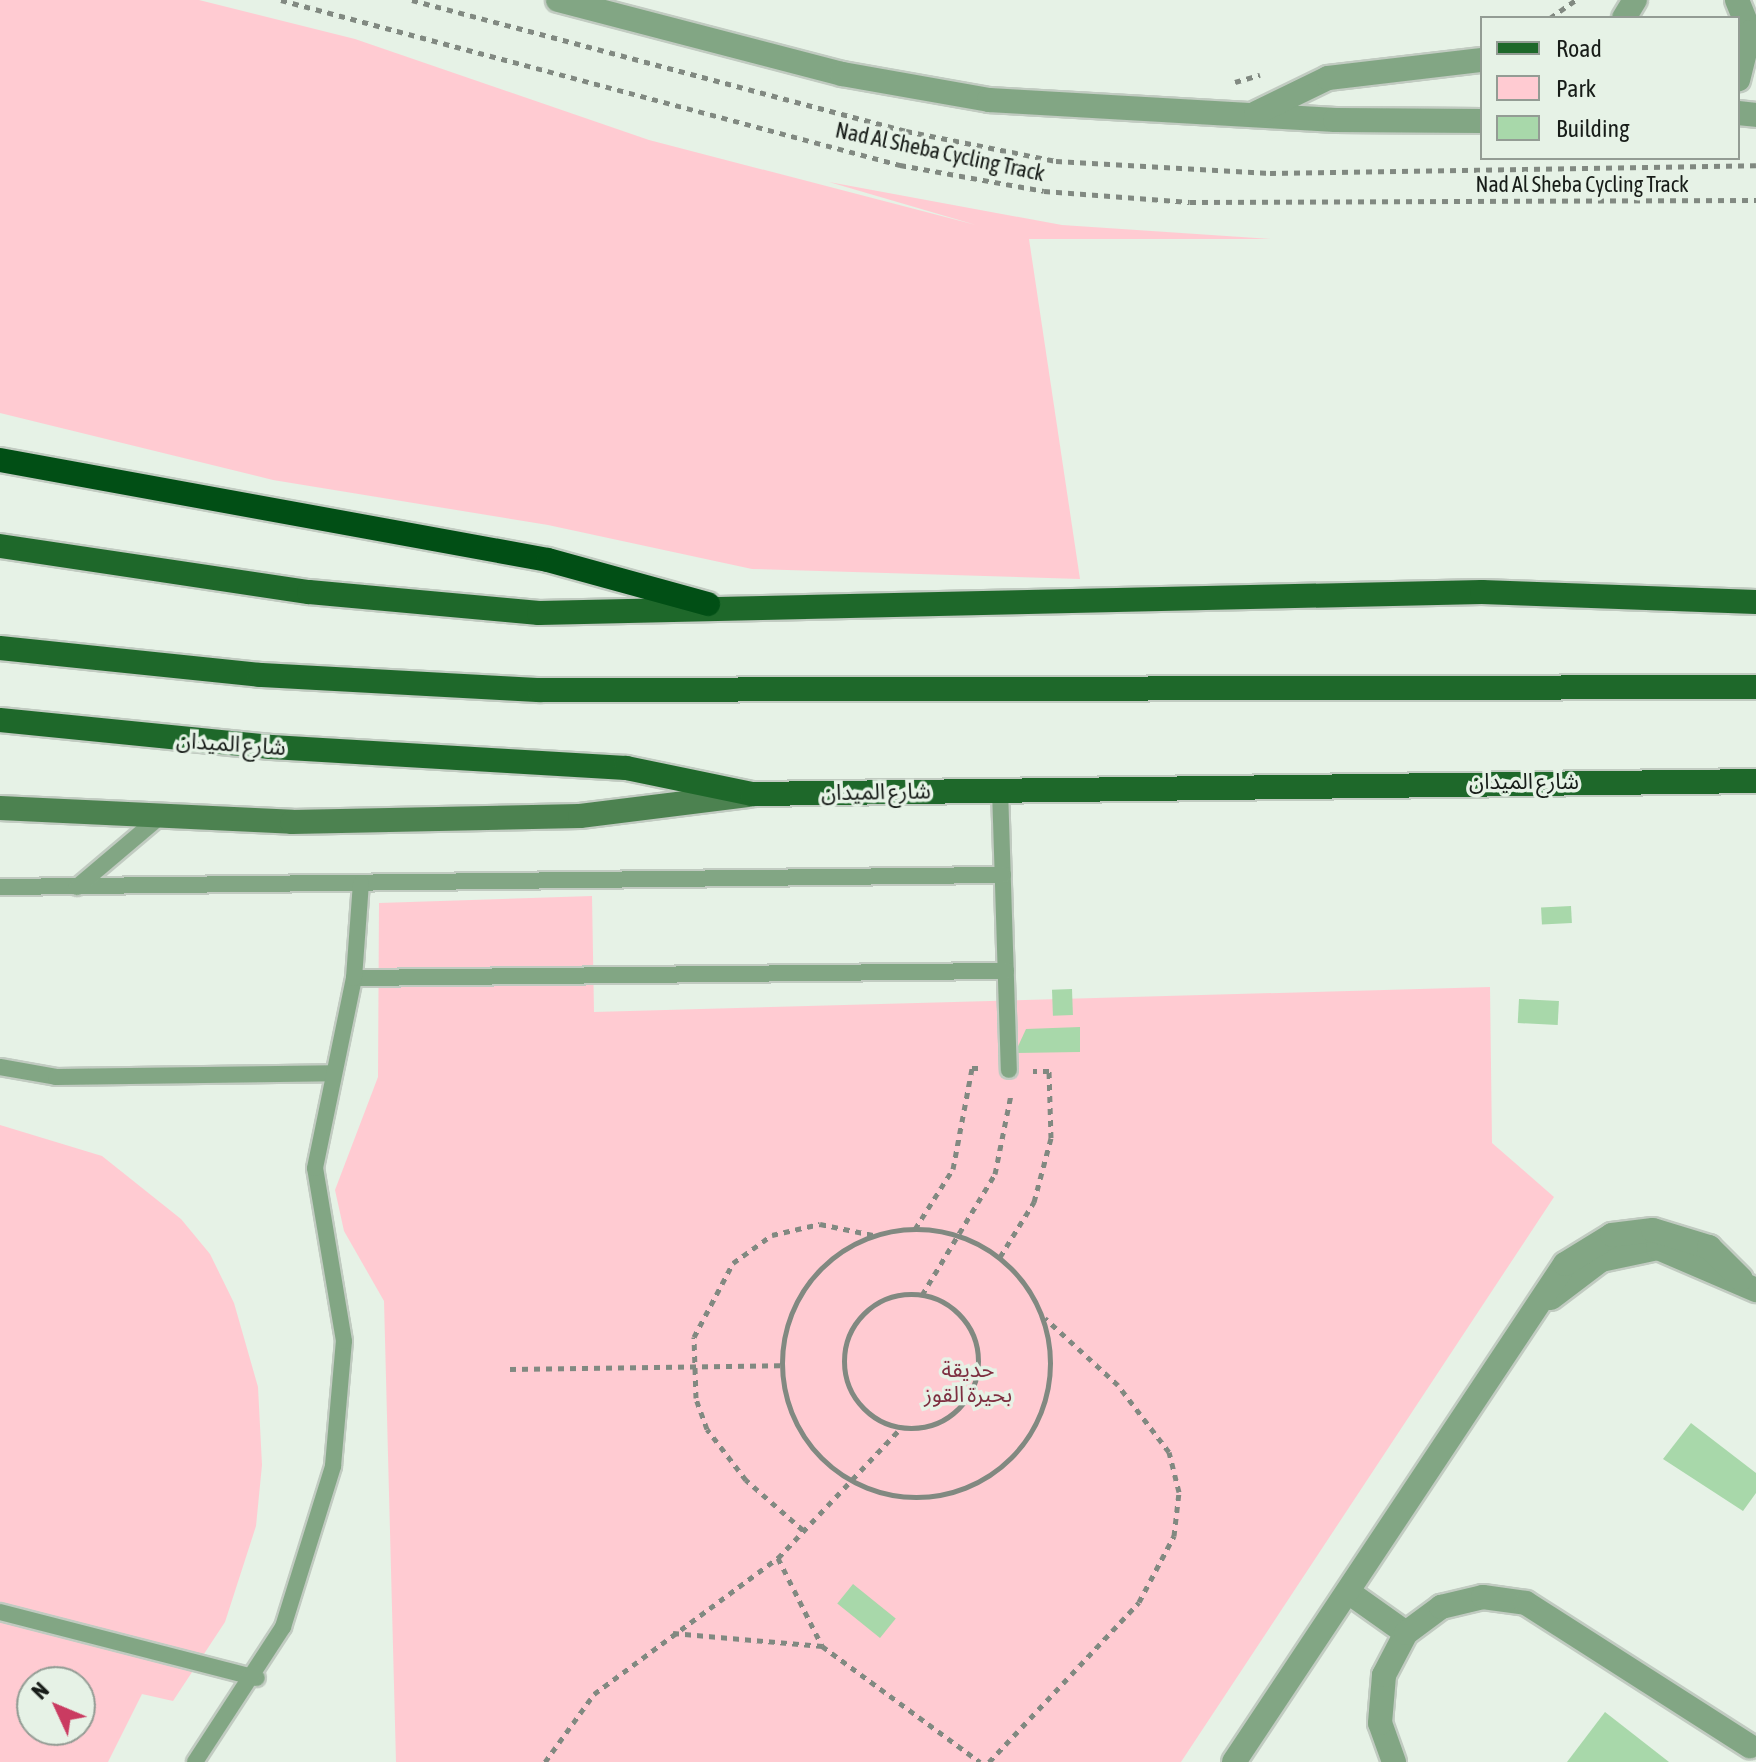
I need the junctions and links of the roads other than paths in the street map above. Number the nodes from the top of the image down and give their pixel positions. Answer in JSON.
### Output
{"nodes":[{"id":1,"x":558,"y":0,"type":"edge"},
{"id":2,"x":1737,"y":0,"type":"edge"},
{"id":3,"x":1753,"y":33,"type":"edge"},
{"id":4,"x":1480,"y":60,"type":"edge"},
{"id":5,"x":1740,"y":74,"type":"edge"},
{"id":6,"x":1256,"y":113,"type":"junction"},
{"id":7,"x":1480,"y":121,"type":"edge"},
{"id":8,"x":0,"y":460,"type":"edge"},
{"id":9,"x":0,"y":546,"type":"edge"},
{"id":10,"x":1756,"y":602,"type":"edge"},
{"id":11,"x":708,"y":604,"type":"junction"},
{"id":12,"x":0,"y":648,"type":"edge"},
{"id":13,"x":1756,"y":687,"type":"edge"},
{"id":14,"x":0,"y":720,"type":"edge"},
{"id":15,"x":1756,"y":781,"type":"edge"},
{"id":16,"x":1000,"y":789,"type":"junction"},
{"id":17,"x":752,"y":794,"type":"junction"},
{"id":18,"x":0,"y":808,"type":"edge"},
{"id":19,"x":156,"y":820,"type":"junction"},
{"id":20,"x":1003,"y":875,"type":"junction"},
{"id":21,"x":361,"y":883,"type":"junction"},
{"id":22,"x":0,"y":887,"type":"edge"},
{"id":23,"x":77,"y":887,"type":"junction"},
{"id":24,"x":1006,"y":971,"type":"junction"},
{"id":25,"x":354,"y":978,"type":"junction"},
{"id":26,"x":0,"y":1067,"type":"edge"},
{"id":27,"x":1009,"y":1070,"type":"road end"},
{"id":28,"x":333,"y":1073,"type":"junction"},
{"id":29,"x":1750,"y":1282,"type":"edge"},
{"id":30,"x":1351,"y":1594,"type":"junction"},
{"id":31,"x":0,"y":1612,"type":"edge"},
{"id":32,"x":1406,"y":1633,"type":"junction"},
{"id":33,"x":257,"y":1678,"type":"junction"},
{"id":34,"x":1748,"y":1749,"type":"edge"},
{"id":35,"x":195,"y":1762,"type":"edge"},
{"id":36,"x":1234,"y":1762,"type":"edge"},
{"id":37,"x":1394,"y":1762,"type":"edge"}],
"edges":[{"from":1,"to":6,"type":"street"},
{"from":2,"to":3,"type":"street"},
{"from":3,"to":5,"type":"street"},
{"from":4,"to":6,"type":"street"},
{"from":6,"to":7,"type":"street"},
{"from":8,"to":11,"type":"highway"},
{"from":9,"to":11,"type":"main road"},
{"from":10,"to":11,"type":"main road"},
{"from":12,"to":13,"type":"main road"},
{"from":14,"to":17,"type":"main road","name":"شارع الميدان"},
{"from":15,"to":16,"type":"main road","name":"شارع الميدان"},
{"from":16,"to":17,"type":"main road","name":"شارع الميدان"},
{"from":16,"to":20,"type":"lane"},
{"from":17,"to":19,"type":"main road"},
{"from":18,"to":19,"type":"main road"},
{"from":19,"to":23,"type":"lane"},
{"from":20,"to":21,"type":"lane"},
{"from":20,"to":24,"type":"lane"},
{"from":21,"to":23,"type":"lane"},
{"from":21,"to":25,"type":"lane"},
{"from":22,"to":23,"type":"lane"},
{"from":24,"to":25,"type":"lane"},
{"from":24,"to":27,"type":"lane"},
{"from":25,"to":28,"type":"lane"},
{"from":26,"to":28,"type":"lane"},
{"from":28,"to":33,"type":"lane"},
{"from":29,"to":30,"type":"street"},
{"from":30,"to":32,"type":"street"},
{"from":30,"to":36,"type":"street"},
{"from":31,"to":33,"type":"lane"},
{"from":32,"to":34,"type":"street"},
{"from":32,"to":37,"type":"street"},
{"from":33,"to":35,"type":"lane"}]}
